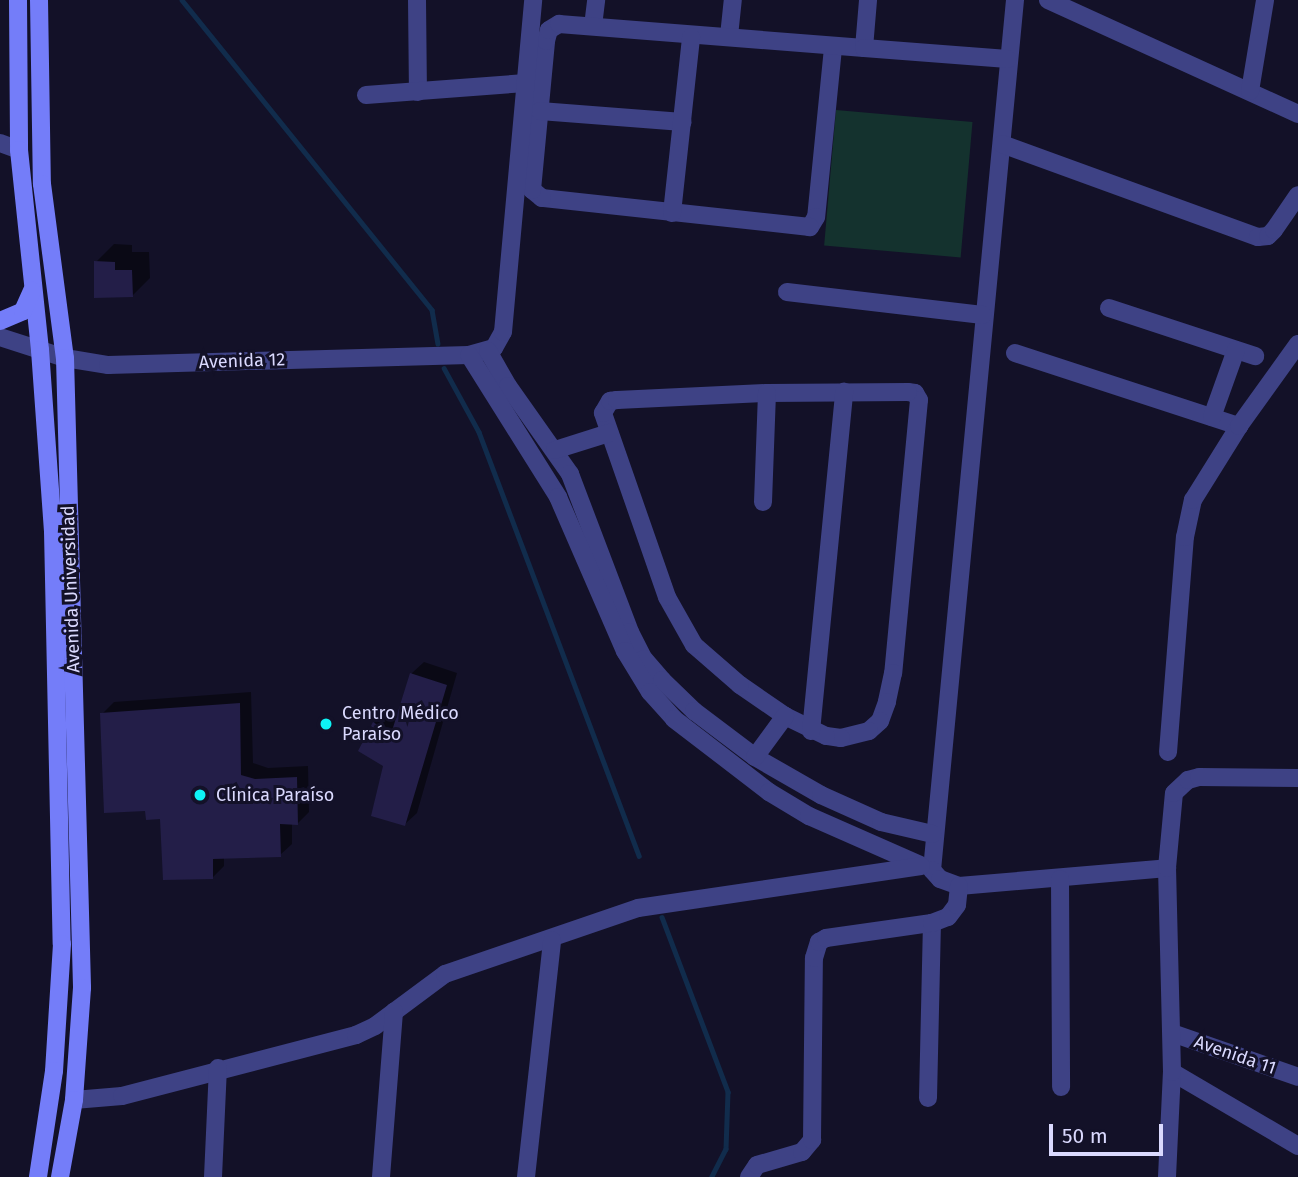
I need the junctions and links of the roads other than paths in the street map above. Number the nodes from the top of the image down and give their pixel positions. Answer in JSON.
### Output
{"nodes":[{"id":1,"x":18,"y":0,"type":"edge"},
{"id":2,"x":38,"y":0,"type":"edge"},
{"id":3,"x":416,"y":0,"type":"edge"},
{"id":4,"x":533,"y":0,"type":"edge"},
{"id":5,"x":596,"y":0,"type":"edge"},
{"id":6,"x":733,"y":0,"type":"edge"},
{"id":7,"x":869,"y":0,"type":"edge"},
{"id":8,"x":1015,"y":0,"type":"edge"},
{"id":9,"x":1048,"y":0,"type":"edge"},
{"id":10,"x":1265,"y":0,"type":"edge"},
{"id":11,"x":593,"y":26,"type":"junction"},
{"id":12,"x":729,"y":36,"type":"junction"},
{"id":13,"x":691,"y":37,"type":"junction"},
{"id":14,"x":833,"y":48,"type":"junction"},
{"id":15,"x":864,"y":48,"type":"junction"},
{"id":16,"x":1008,"y":59,"type":"junction"},
{"id":17,"x":526,"y":83,"type":"junction"},
{"id":18,"x":1250,"y":91,"type":"junction"},
{"id":19,"x":418,"y":92,"type":"junction"},
{"id":20,"x":366,"y":95,"type":"dead end"},
{"id":21,"x":540,"y":111,"type":"junction"},
{"id":22,"x":1298,"y":114,"type":"edge"},
{"id":23,"x":683,"y":122,"type":"junction"},
{"id":24,"x":0,"y":143,"type":"edge"},
{"id":25,"x":1002,"y":144,"type":"junction"},
{"id":26,"x":19,"y":150,"type":"junction"},
{"id":27,"x":1298,"y":195,"type":"edge"},
{"id":28,"x":672,"y":213,"type":"junction"},
{"id":29,"x":34,"y":288,"type":"junction"},
{"id":30,"x":787,"y":292,"type":"dead end"},
{"id":31,"x":1110,"y":308,"type":"dead end"},
{"id":32,"x":983,"y":314,"type":"junction"},
{"id":33,"x":0,"y":321,"type":"edge"},
{"id":34,"x":0,"y":337,"type":"edge"},
{"id":35,"x":1298,"y":344,"type":"edge"},
{"id":36,"x":1236,"y":349,"type":"junction"},
{"id":37,"x":40,"y":350,"type":"junction"},
{"id":38,"x":488,"y":351,"type":"junction"},
{"id":39,"x":1015,"y":353,"type":"dead end"},
{"id":40,"x":469,"y":355,"type":"junction"},
{"id":41,"x":1255,"y":356,"type":"dead end"},
{"id":42,"x":65,"y":358,"type":"junction"},
{"id":43,"x":844,"y":392,"type":"junction"},
{"id":44,"x":767,"y":393,"type":"junction"},
{"id":45,"x":1212,"y":417,"type":"junction"},
{"id":46,"x":1239,"y":426,"type":"junction"},
{"id":47,"x":609,"y":433,"type":"junction"},
{"id":48,"x":555,"y":450,"type":"junction"},
{"id":49,"x":763,"y":502,"type":"dead end"},
{"id":50,"x":785,"y":716,"type":"junction"},
{"id":51,"x":811,"y":731,"type":"junction"},
{"id":52,"x":1168,"y":752,"type":"dead end"},
{"id":53,"x":755,"y":757,"type":"junction"},
{"id":54,"x":1298,"y":778,"type":"edge"},
{"id":55,"x":933,"y":834,"type":"junction"},
{"id":56,"x":926,"y":868,"type":"junction"},
{"id":57,"x":1167,"y":868,"type":"junction"},
{"id":58,"x":1060,"y":879,"type":"junction"},
{"id":59,"x":959,"y":886,"type":"junction"},
{"id":60,"x":932,"y":923,"type":"junction"},
{"id":61,"x":552,"y":940,"type":"junction"},
{"id":62,"x":394,"y":1012,"type":"junction"},
{"id":63,"x":1172,"y":1033,"type":"junction"},
{"id":64,"x":218,"y":1068,"type":"junction"},
{"id":65,"x":1172,"y":1072,"type":"junction"},
{"id":66,"x":1298,"y":1077,"type":"edge"},
{"id":67,"x":1061,"y":1087,"type":"dead end"},
{"id":68,"x":928,"y":1098,"type":"dead end"},
{"id":69,"x":74,"y":1100,"type":"junction"},
{"id":70,"x":1298,"y":1146,"type":"edge"},
{"id":71,"x":38,"y":1177,"type":"edge"},
{"id":72,"x":60,"y":1177,"type":"edge"},
{"id":73,"x":213,"y":1177,"type":"edge"},
{"id":74,"x":381,"y":1177,"type":"edge"},
{"id":75,"x":526,"y":1177,"type":"edge"},
{"id":76,"x":748,"y":1177,"type":"edge"},
{"id":77,"x":1167,"y":1177,"type":"edge"}],
"edges":[{"from":1,"to":26,"type":"street","name":"Avenida Universidad"},
{"from":2,"to":42,"type":"street","name":"Avenida Universidad"},
{"from":3,"to":19,"type":"street"},
{"from":4,"to":17,"type":"street"},
{"from":5,"to":11,"type":"street"},
{"from":6,"to":12,"type":"street"},
{"from":7,"to":15,"type":"street"},
{"from":8,"to":16,"type":"street"},
{"from":9,"to":18,"type":"street"},
{"from":10,"to":18,"type":"street"},
{"from":11,"to":13,"type":"street"},
{"from":11,"to":21,"type":"street"},
{"from":12,"to":13,"type":"street"},
{"from":12,"to":14,"type":"street"},
{"from":13,"to":23,"type":"street"},
{"from":14,"to":15,"type":"street"},
{"from":14,"to":28,"type":"street"},
{"from":15,"to":16,"type":"street"},
{"from":16,"to":25,"type":"street"},
{"from":17,"to":19,"type":"street"},
{"from":17,"to":38,"type":"street"},
{"from":18,"to":22,"type":"street"},
{"from":19,"to":20,"type":"street"},
{"from":21,"to":23,"type":"street"},
{"from":21,"to":28,"type":"street"},
{"from":23,"to":28,"type":"street"},
{"from":24,"to":26,"type":"street"},
{"from":25,"to":27,"type":"street"},
{"from":25,"to":32,"type":"street"},
{"from":26,"to":29,"type":"street","name":"Avenida Universidad"},
{"from":29,"to":33,"type":"street"},
{"from":29,"to":37,"type":"street","name":"Avenida Universidad"},
{"from":30,"to":32,"type":"street"},
{"from":31,"to":36,"type":"street"},
{"from":32,"to":55,"type":"street"},
{"from":34,"to":37,"type":"street","name":"Avenida 12"},
{"from":35,"to":46,"type":"street"},
{"from":36,"to":41,"type":"street"},
{"from":36,"to":45,"type":"street"},
{"from":37,"to":42,"type":"street","name":"Avenida 12"},
{"from":37,"to":71,"type":"street","name":"Avenida Universidad"},
{"from":38,"to":40,"type":"street","name":"Avenida 12"},
{"from":38,"to":48,"type":"street"},
{"from":39,"to":45,"type":"street"},
{"from":40,"to":42,"type":"street","name":"Avenida 12"},
{"from":40,"to":56,"type":"street"},
{"from":42,"to":69,"type":"street","name":"Avenida Universidad"},
{"from":43,"to":44,"type":"street"},
{"from":43,"to":51,"type":"street"},
{"from":43,"to":51,"type":"street"},
{"from":44,"to":47,"type":"street"},
{"from":44,"to":49,"type":"street"},
{"from":45,"to":46,"type":"street"},
{"from":46,"to":52,"type":"street"},
{"from":47,"to":48,"type":"street"},
{"from":47,"to":50,"type":"street"},
{"from":48,"to":53,"type":"street"},
{"from":50,"to":51,"type":"street"},
{"from":50,"to":53,"type":"street"},
{"from":53,"to":55,"type":"street"},
{"from":54,"to":57,"type":"street"},
{"from":55,"to":56,"type":"street"},
{"from":56,"to":59,"type":"street"},
{"from":56,"to":61,"type":"street"},
{"from":57,"to":58,"type":"street"},
{"from":57,"to":63,"type":"street"},
{"from":58,"to":59,"type":"street"},
{"from":58,"to":67,"type":"street"},
{"from":59,"to":60,"type":"street"},
{"from":60,"to":68,"type":"street"},
{"from":60,"to":76,"type":"street"},
{"from":61,"to":62,"type":"street"},
{"from":61,"to":75,"type":"street"},
{"from":62,"to":64,"type":"street"},
{"from":62,"to":74,"type":"street"},
{"from":63,"to":65,"type":"street"},
{"from":63,"to":66,"type":"street","name":"Avenida 11"},
{"from":64,"to":69,"type":"street"},
{"from":64,"to":73,"type":"street"},
{"from":65,"to":70,"type":"street"},
{"from":65,"to":77,"type":"street"},
{"from":69,"to":72,"type":"street","name":"Avenida Universidad"}]}
